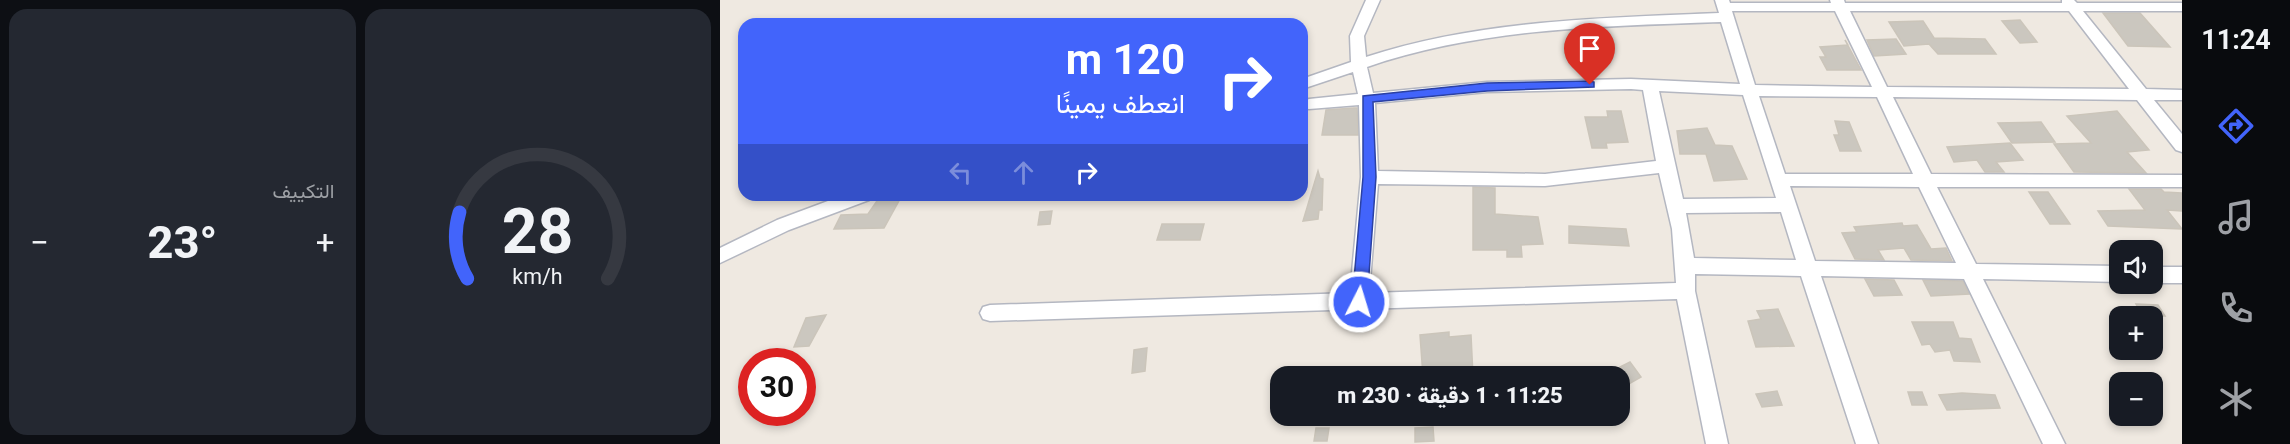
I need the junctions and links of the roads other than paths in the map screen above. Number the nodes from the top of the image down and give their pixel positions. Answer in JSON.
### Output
{"nodes":[{"id":1,"x":1373,"y":0,"type":"edge"},
{"id":2,"x":1839,"y":4,"type":"edge"},
{"id":3,"x":2069,"y":4,"type":"edge"},
{"id":4,"x":1724,"y":8,"type":"edge"},
{"id":5,"x":2182,"y":8,"type":"edge"},
{"id":6,"x":1359,"y":66,"type":"junction"},
{"id":7,"x":1308,"y":82,"type":"edge"},
{"id":8,"x":1650,"y":86,"type":"junction"},
{"id":9,"x":1749,"y":90,"type":"junction"},
{"id":10,"x":1881,"y":92,"type":"junction"},
{"id":11,"x":2142,"y":95,"type":"junction"},
{"id":12,"x":2182,"y":95,"type":"edge"},
{"id":13,"x":1367,"y":99,"type":"junction"},
{"id":14,"x":1310,"y":104,"type":"dead end"},
{"id":15,"x":2182,"y":146,"type":"edge"},
{"id":16,"x":1665,"y":166,"type":"junction"},
{"id":17,"x":1370,"y":177,"type":"junction"},
{"id":18,"x":1779,"y":180,"type":"junction"},
{"id":19,"x":1925,"y":180,"type":"junction"},
{"id":20,"x":2182,"y":181,"type":"edge"},
{"id":21,"x":847,"y":201,"type":"edge"},
{"id":22,"x":1787,"y":205,"type":"junction"},
{"id":23,"x":1677,"y":206,"type":"junction"},
{"id":24,"x":720,"y":256,"type":"edge"},
{"id":25,"x":1687,"y":266,"type":"junction"},
{"id":26,"x":1808,"y":266,"type":"junction"},
{"id":27,"x":1971,"y":270,"type":"junction"},
{"id":28,"x":2109,"y":274,"type":"edge"},
{"id":29,"x":2163,"y":275,"type":"edge"},
{"id":30,"x":2182,"y":275,"type":"edge"},
{"id":31,"x":1685,"y":291,"type":"junction"},
{"id":32,"x":1359,"y":302,"type":"junction"},
{"id":33,"x":990,"y":313,"type":"dead end"},
{"id":34,"x":1717,"y":444,"type":"edge"},
{"id":35,"x":1867,"y":444,"type":"edge"},
{"id":36,"x":2054,"y":444,"type":"edge"}],
"edges":[{"from":1,"to":6,"type":"street"},
{"from":2,"to":3,"type":"street"},
{"from":2,"to":4,"type":"street"},
{"from":2,"to":10,"type":"street"},
{"from":3,"to":5,"type":"street"},
{"from":3,"to":11,"type":"street"},
{"from":4,"to":6,"type":"street"},
{"from":4,"to":9,"type":"street"},
{"from":6,"to":7,"type":"street"},
{"from":6,"to":13,"type":"street"},
{"from":8,"to":9,"type":"street"},
{"from":8,"to":13,"type":"street"},
{"from":8,"to":16,"type":"street"},
{"from":9,"to":10,"type":"street"},
{"from":9,"to":18,"type":"street"},
{"from":10,"to":11,"type":"street"},
{"from":10,"to":19,"type":"street"},
{"from":11,"to":12,"type":"street"},
{"from":11,"to":15,"type":"street"},
{"from":13,"to":14,"type":"street"},
{"from":13,"to":17,"type":"street"},
{"from":16,"to":17,"type":"street"},
{"from":16,"to":23,"type":"street"},
{"from":17,"to":32,"type":"street"},
{"from":18,"to":19,"type":"street"},
{"from":18,"to":22,"type":"street"},
{"from":19,"to":20,"type":"street"},
{"from":19,"to":27,"type":"street"},
{"from":21,"to":24,"type":"street"},
{"from":22,"to":23,"type":"street"},
{"from":22,"to":26,"type":"street"},
{"from":23,"to":25,"type":"street"},
{"from":25,"to":26,"type":"street"},
{"from":25,"to":31,"type":"street"},
{"from":26,"to":27,"type":"street"},
{"from":26,"to":35,"type":"street"},
{"from":27,"to":28,"type":"street"},
{"from":27,"to":36,"type":"street"},
{"from":29,"to":30,"type":"street"},
{"from":31,"to":32,"type":"street"},
{"from":31,"to":34,"type":"street"},
{"from":32,"to":33,"type":"street"}]}
